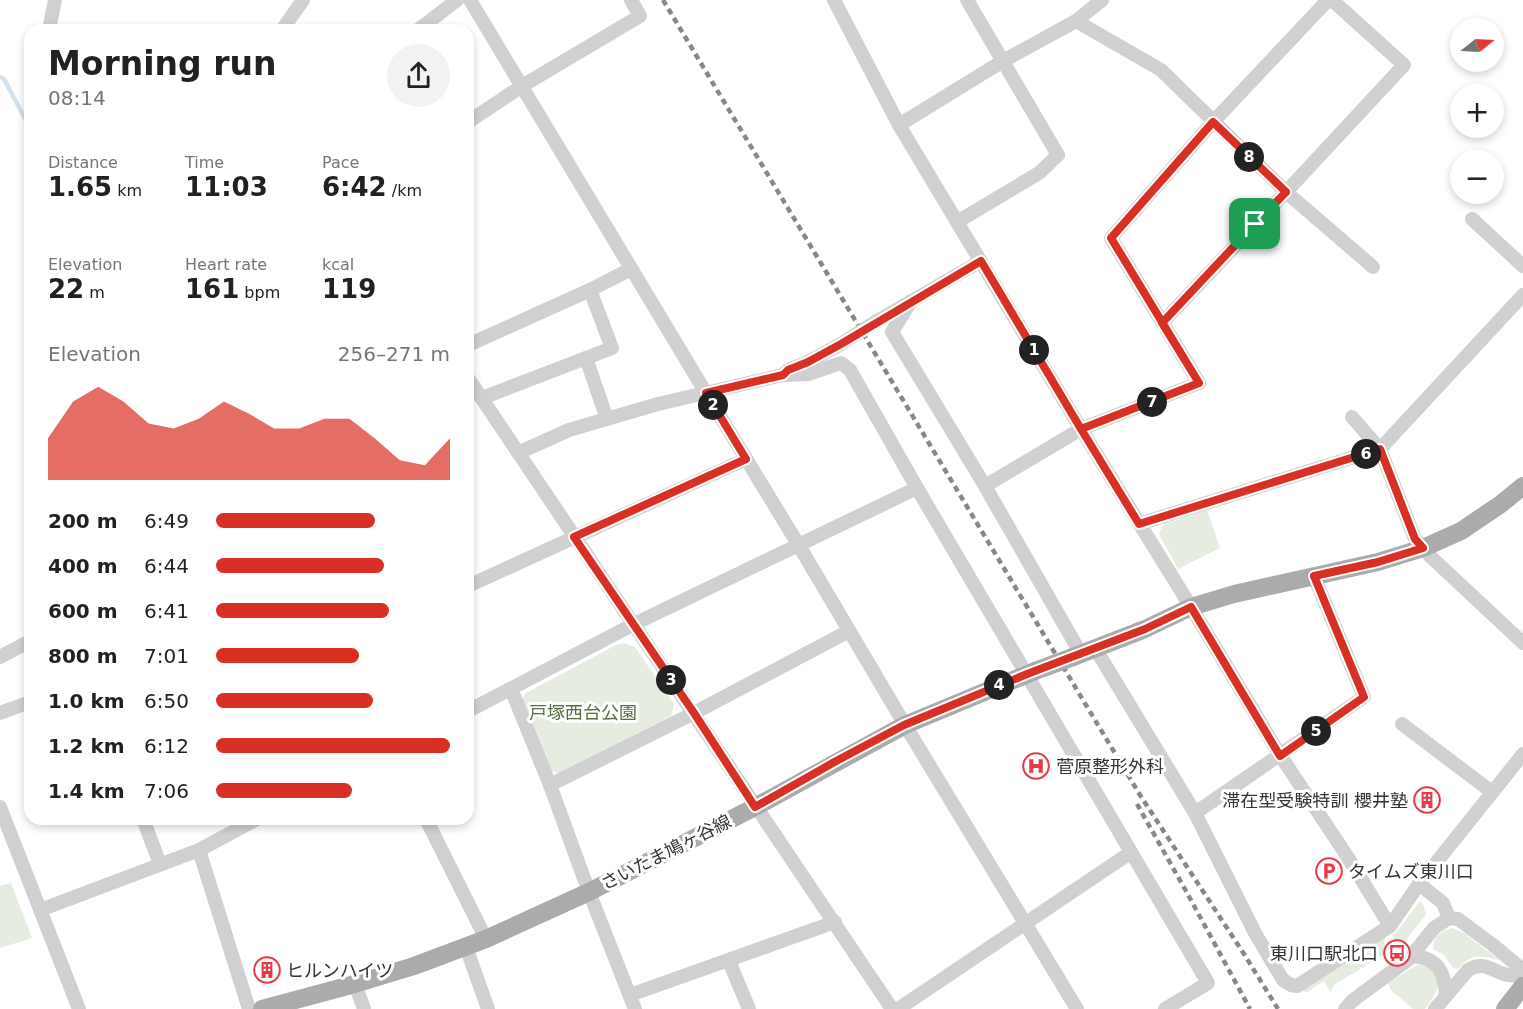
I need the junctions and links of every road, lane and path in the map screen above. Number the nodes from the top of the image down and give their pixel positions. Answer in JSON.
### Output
{"nodes":[{"id":1,"x":55,"y":0,"type":"edge"},
{"id":2,"x":303,"y":0,"type":"edge"},
{"id":3,"x":457,"y":0,"type":"edge"},
{"id":4,"x":470,"y":0,"type":"edge"},
{"id":5,"x":631,"y":0,"type":"edge"},
{"id":6,"x":834,"y":0,"type":"edge"},
{"id":7,"x":967,"y":0,"type":"edge"},
{"id":8,"x":1102,"y":0,"type":"edge"},
{"id":9,"x":1328,"y":0,"type":"edge"},
{"id":10,"x":1332,"y":0,"type":"edge"},
{"id":11,"x":1076,"y":21,"type":"junction"},
{"id":12,"x":50,"y":24,"type":"edge"},
{"id":13,"x":286,"y":24,"type":"edge"},
{"id":14,"x":426,"y":24,"type":"edge"},
{"id":15,"x":1003,"y":61,"type":"junction"},
{"id":16,"x":522,"y":86,"type":"junction"},
{"id":17,"x":474,"y":118,"type":"edge"},
{"id":18,"x":1213,"y":122,"type":"junction"},
{"id":19,"x":899,"y":124,"type":"junction"},
{"id":20,"x":1286,"y":192,"type":"junction"},
{"id":21,"x":1472,"y":219,"type":"dead end"},
{"id":22,"x":957,"y":222,"type":"junction"},
{"id":23,"x":981,"y":261,"type":"junction"},
{"id":24,"x":1523,"y":266,"type":"edge"},
{"id":25,"x":1373,"y":267,"type":"dead end"},
{"id":26,"x":632,"y":269,"type":"junction"},
{"id":27,"x":590,"y":290,"type":"junction"},
{"id":28,"x":1523,"y":296,"type":"edge"},
{"id":29,"x":911,"y":301,"type":"junction"},
{"id":30,"x":1162,"y":323,"type":"junction"},
{"id":31,"x":474,"y":342,"type":"edge"},
{"id":32,"x":586,"y":358,"type":"junction"},
{"id":33,"x":783,"y":375,"type":"junction"},
{"id":34,"x":474,"y":387,"type":"edge"},
{"id":35,"x":706,"y":393,"type":"junction"},
{"id":36,"x":482,"y":398,"type":"junction"},
{"id":37,"x":1352,"y":417,"type":"dead end"},
{"id":38,"x":607,"y":418,"type":"junction"},
{"id":39,"x":1081,"y":429,"type":"junction"},
{"id":40,"x":1380,"y":449,"type":"junction"},
{"id":41,"x":518,"y":453,"type":"junction"},
{"id":42,"x":746,"y":459,"type":"junction"},
{"id":43,"x":985,"y":486,"type":"junction"},
{"id":44,"x":1523,"y":486,"type":"edge"},
{"id":45,"x":917,"y":488,"type":"junction"},
{"id":46,"x":1139,"y":524,"type":"junction"},
{"id":47,"x":574,"y":537,"type":"junction"},
{"id":48,"x":798,"y":544,"type":"junction"},
{"id":49,"x":1423,"y":548,"type":"junction"},
{"id":50,"x":1314,"y":576,"type":"junction"},
{"id":51,"x":474,"y":583,"type":"edge"},
{"id":52,"x":1191,"y":607,"type":"junction"},
{"id":53,"x":634,"y":624,"type":"junction"},
{"id":54,"x":849,"y":631,"type":"junction"},
{"id":55,"x":1523,"y":643,"type":"edge"},
{"id":56,"x":24,"y":644,"type":"edge"},
{"id":57,"x":1083,"y":653,"type":"junction"},
{"id":58,"x":0,"y":657,"type":"edge"},
{"id":59,"x":1031,"y":672,"type":"junction"},
{"id":60,"x":511,"y":689,"type":"junction"},
{"id":61,"x":24,"y":704,"type":"edge"},
{"id":62,"x":474,"y":708,"type":"edge"},
{"id":63,"x":0,"y":713,"type":"edge"},
{"id":64,"x":694,"y":713,"type":"junction"},
{"id":65,"x":1402,"y":723,"type":"dead end"},
{"id":66,"x":904,"y":725,"type":"junction"},
{"id":67,"x":1523,"y":754,"type":"edge"},
{"id":68,"x":1280,"y":756,"type":"junction"},
{"id":69,"x":550,"y":785,"type":"junction"},
{"id":70,"x":1492,"y":792,"type":"junction"},
{"id":71,"x":0,"y":807,"type":"edge"},
{"id":72,"x":755,"y":807,"type":"junction"},
{"id":73,"x":1195,"y":813,"type":"junction"},
{"id":74,"x":145,"y":825,"type":"edge"},
{"id":75,"x":246,"y":825,"type":"edge"},
{"id":76,"x":429,"y":825,"type":"edge"},
{"id":77,"x":5,"y":832,"type":"edge"},
{"id":78,"x":199,"y":850,"type":"junction"},
{"id":79,"x":1130,"y":853,"type":"junction"},
{"id":80,"x":160,"y":864,"type":"junction"},
{"id":81,"x":1419,"y":885,"type":"junction"},
{"id":82,"x":589,"y":892,"type":"junction"},
{"id":83,"x":40,"y":910,"type":"junction"},
{"id":84,"x":1449,"y":918,"type":"junction"},
{"id":85,"x":835,"y":922,"type":"junction"},
{"id":86,"x":1026,"y":924,"type":"junction"},
{"id":87,"x":1390,"y":926,"type":"junction"},
{"id":88,"x":486,"y":939,"type":"junction"},
{"id":89,"x":466,"y":947,"type":"junction"},
{"id":90,"x":1413,"y":956,"type":"junction"},
{"id":91,"x":729,"y":961,"type":"junction"},
{"id":92,"x":1523,"y":970,"type":"edge"},
{"id":93,"x":1523,"y":976,"type":"edge"},
{"id":94,"x":355,"y":984,"type":"junction"},
{"id":95,"x":1523,"y":987,"type":"edge"},
{"id":96,"x":630,"y":995,"type":"junction"},
{"id":97,"x":1446,"y":996,"type":"junction"},
{"id":98,"x":79,"y":1009,"type":"edge"},
{"id":99,"x":249,"y":1009,"type":"edge"},
{"id":100,"x":262,"y":1009,"type":"edge"},
{"id":101,"x":364,"y":1009,"type":"edge"},
{"id":102,"x":488,"y":1009,"type":"edge"},
{"id":103,"x":635,"y":1009,"type":"edge"},
{"id":104,"x":749,"y":1009,"type":"edge"},
{"id":105,"x":892,"y":1009,"type":"edge"},
{"id":106,"x":898,"y":1009,"type":"edge"},
{"id":107,"x":1077,"y":1009,"type":"edge"},
{"id":108,"x":1165,"y":1009,"type":"edge"},
{"id":109,"x":1345,"y":1009,"type":"edge"},
{"id":110,"x":1435,"y":1009,"type":"edge"},
{"id":111,"x":1505,"y":1009,"type":"edge"}],
"edges":[{"from":1,"to":12,"type":"street"},
{"from":2,"to":13,"type":"street"},
{"from":3,"to":14,"type":"street"},
{"from":4,"to":16,"type":"street"},
{"from":5,"to":16,"type":"street"},
{"from":6,"to":19,"type":"street"},
{"from":7,"to":15,"type":"street"},
{"from":8,"to":11,"type":"street"},
{"from":9,"to":18,"type":"street"},
{"from":10,"to":20,"type":"street"},
{"from":11,"to":15,"type":"street"},
{"from":11,"to":18,"type":"street"},
{"from":15,"to":19,"type":"street"},
{"from":15,"to":22,"type":"street"},
{"from":16,"to":17,"type":"street"},
{"from":16,"to":26,"type":"street"},
{"from":18,"to":20,"type":"street"},
{"from":18,"to":30,"type":"street"},
{"from":19,"to":22,"type":"street"},
{"from":20,"to":25,"type":"street"},
{"from":20,"to":30,"type":"street"},
{"from":21,"to":24,"type":"street"},
{"from":22,"to":23,"type":"street"},
{"from":23,"to":29,"type":"street"},
{"from":23,"to":39,"type":"street"},
{"from":26,"to":27,"type":"street"},
{"from":26,"to":35,"type":"street"},
{"from":27,"to":31,"type":"street"},
{"from":27,"to":32,"type":"street"},
{"from":28,"to":40,"type":"street"},
{"from":29,"to":33,"type":"street","bridge":true},
{"from":29,"to":43,"type":"street"},
{"from":30,"to":39,"type":"street"},
{"from":32,"to":36,"type":"street"},
{"from":32,"to":38,"type":"street"},
{"from":33,"to":35,"type":"street"},
{"from":33,"to":45,"type":"street"},
{"from":34,"to":36,"type":"street"},
{"from":35,"to":38,"type":"street"},
{"from":35,"to":42,"type":"street"},
{"from":36,"to":41,"type":"street"},
{"from":37,"to":40,"type":"street"},
{"from":38,"to":41,"type":"street"},
{"from":39,"to":43,"type":"street"},
{"from":39,"to":46,"type":"street"},
{"from":40,"to":46,"type":"street"},
{"from":40,"to":49,"type":"street"},
{"from":41,"to":47,"type":"street"},
{"from":42,"to":47,"type":"street"},
{"from":42,"to":48,"type":"street"},
{"from":43,"to":57,"type":"street"},
{"from":44,"to":49,"type":"main road","name":"さいたま鳩ヶ谷線"},
{"from":45,"to":48,"type":"street"},
{"from":45,"to":59,"type":"street"},
{"from":46,"to":52,"type":"street"},
{"from":47,"to":51,"type":"street"},
{"from":47,"to":53,"type":"street"},
{"from":48,"to":53,"type":"street"},
{"from":48,"to":54,"type":"street"},
{"from":49,"to":50,"type":"main road","name":"さいたま鳩ヶ谷線"},
{"from":49,"to":55,"type":"street"},
{"from":50,"to":52,"type":"main road","name":"さいたま鳩ヶ谷線"},
{"from":50,"to":68,"type":"street"},
{"from":52,"to":57,"type":"main road","name":"さいたま鳩ヶ谷線"},
{"from":52,"to":68,"type":"street"},
{"from":53,"to":60,"type":"street"},
{"from":53,"to":64,"type":"street"},
{"from":54,"to":64,"type":"street"},
{"from":54,"to":66,"type":"street"},
{"from":56,"to":58,"type":"street"},
{"from":57,"to":59,"type":"main road","name":"さいたま鳩ヶ谷線","bridge":true},
{"from":57,"to":73,"type":"street"},
{"from":59,"to":66,"type":"main road","name":"さいたま鳩ヶ谷線"},
{"from":59,"to":79,"type":"street"},
{"from":60,"to":62,"type":"street"},
{"from":60,"to":69,"type":"street"},
{"from":61,"to":63,"type":"street"},
{"from":64,"to":69,"type":"street"},
{"from":64,"to":72,"type":"street"},
{"from":65,"to":70,"type":"street"},
{"from":66,"to":72,"type":"main road","name":"さいたま鳩ヶ谷線"},
{"from":66,"to":86,"type":"street"},
{"from":67,"to":70,"type":"street"},
{"from":68,"to":73,"type":"street"},
{"from":68,"to":87,"type":"street"},
{"from":69,"to":82,"type":"street"},
{"from":70,"to":81,"type":"street"},
{"from":71,"to":77,"type":"street"},
{"from":72,"to":82,"type":"main road","name":"さいたま鳩ヶ谷線"},
{"from":72,"to":85,"type":"street"},
{"from":73,"to":87,"type":"street"},
{"from":74,"to":80,"type":"street"},
{"from":75,"to":78,"type":"street"},
{"from":76,"to":88,"type":"street"},
{"from":77,"to":83,"type":"street"},
{"from":78,"to":80,"type":"street"},
{"from":78,"to":99,"type":"street"},
{"from":79,"to":86,"type":"street"},
{"from":79,"to":108,"type":"street"},
{"from":80,"to":83,"type":"street"},
{"from":81,"to":84,"type":"street"},
{"from":81,"to":87,"type":"street"},
{"from":82,"to":88,"type":"main road","name":"さいたま鳩ヶ谷線"},
{"from":82,"to":96,"type":"street"},
{"from":83,"to":98,"type":"street"},
{"from":84,"to":90,"type":"street"},
{"from":84,"to":92,"type":"street"},
{"from":85,"to":91,"type":"street"},
{"from":85,"to":105,"type":"street"},
{"from":86,"to":106,"type":"street"},
{"from":86,"to":107,"type":"street"},
{"from":88,"to":89,"type":"main road","name":"さいたま鳩ヶ谷線"},
{"from":89,"to":94,"type":"main road","name":"さいたま鳩ヶ谷線"},
{"from":89,"to":102,"type":"street"},
{"from":90,"to":97,"type":"street"},
{"from":90,"to":109,"type":"street"},
{"from":91,"to":96,"type":"street"},
{"from":91,"to":104,"type":"street"},
{"from":93,"to":97,"type":"street"},
{"from":94,"to":100,"type":"main road","name":"さいたま鳩ヶ谷線"},
{"from":94,"to":101,"type":"street"},
{"from":95,"to":111,"type":"main road"},
{"from":96,"to":103,"type":"street"},
{"from":97,"to":110,"type":"street"}]}
